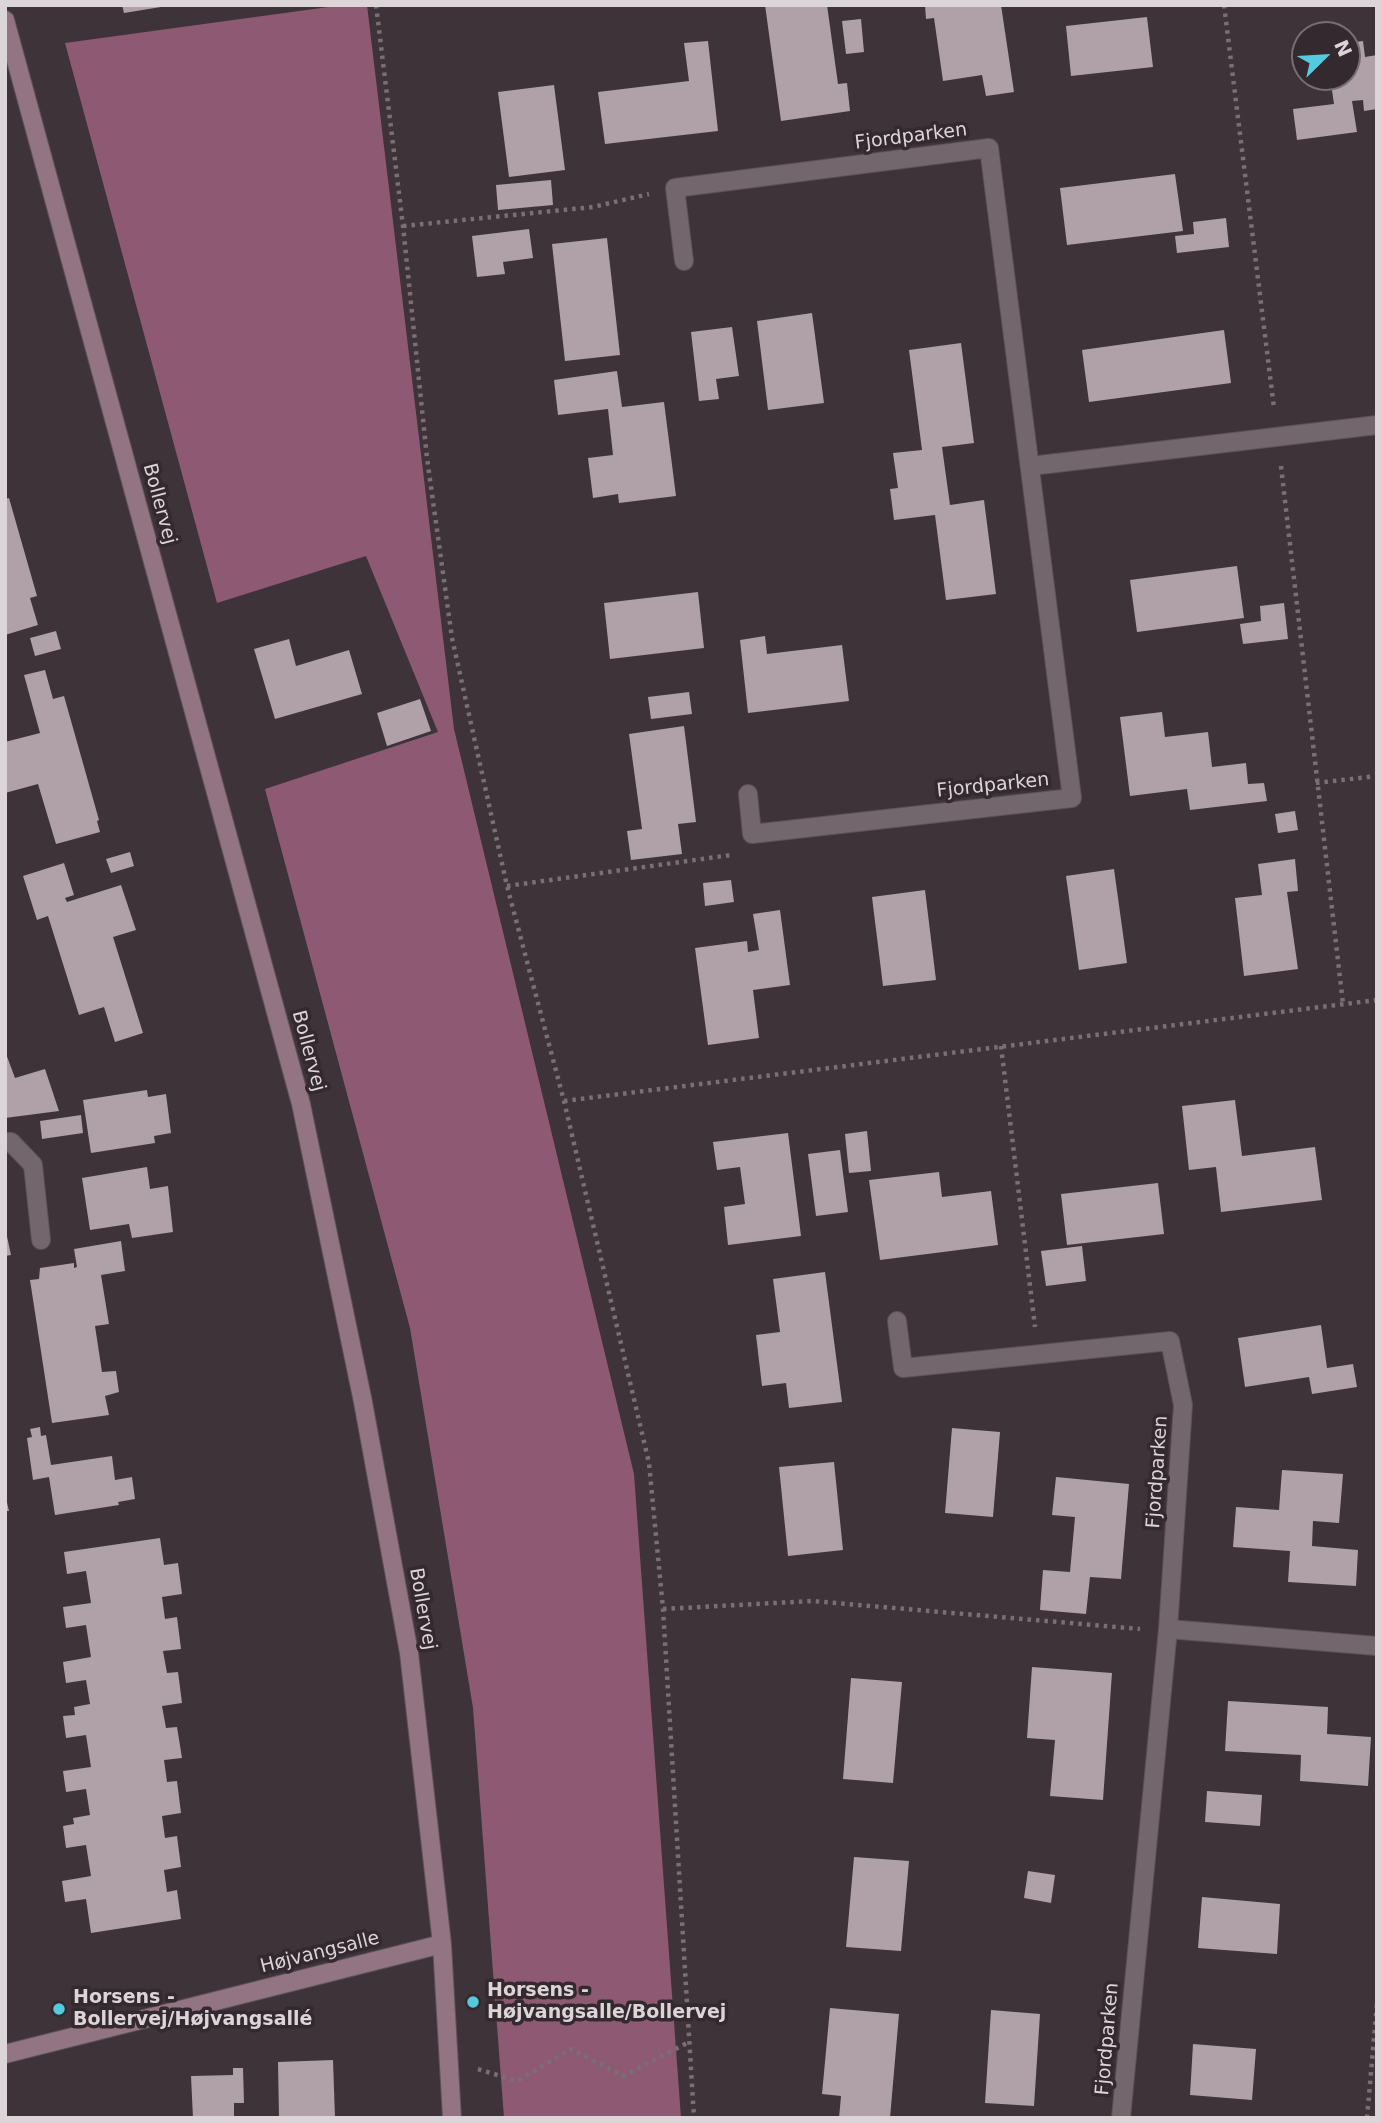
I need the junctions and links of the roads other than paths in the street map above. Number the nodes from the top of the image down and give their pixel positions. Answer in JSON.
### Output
{"nodes":[{"id":1,"x":5,"y":20,"type":"edge"},
{"id":2,"x":684,"y":261,"type":"dead end"},
{"id":3,"x":1377,"y":425,"type":"edge"},
{"id":4,"x":1031,"y":466,"type":"junction"},
{"id":5,"x":748,"y":794,"type":"dead end"},
{"id":6,"x":5,"y":1142,"type":"edge"},
{"id":7,"x":41,"y":1240,"type":"dead end"},
{"id":8,"x":897,"y":1321,"type":"dead end"},
{"id":9,"x":1168,"y":1629,"type":"junction"},
{"id":10,"x":1377,"y":1646,"type":"edge"},
{"id":11,"x":442,"y":1944,"type":"junction"},
{"id":12,"x":5,"y":2054,"type":"edge"},
{"id":13,"x":452,"y":2118,"type":"edge"},
{"id":14,"x":1121,"y":2118,"type":"edge"}],
"edges":[{"from":1,"to":11,"type":"main road","name":"Bollervej"},
{"from":2,"to":4,"type":"street","name":"Fjordparken"},
{"from":3,"to":4,"type":"street"},
{"from":4,"to":5,"type":"street","name":"Fjordparken"},
{"from":6,"to":7,"type":"street"},
{"from":8,"to":9,"type":"street","name":"Fjordparken"},
{"from":9,"to":10,"type":"street"},
{"from":9,"to":14,"type":"street","name":"Fjordparken"},
{"from":11,"to":12,"type":"main road","name":"Højvangsalle"},
{"from":11,"to":13,"type":"main road","name":"Bollervej"}]}
